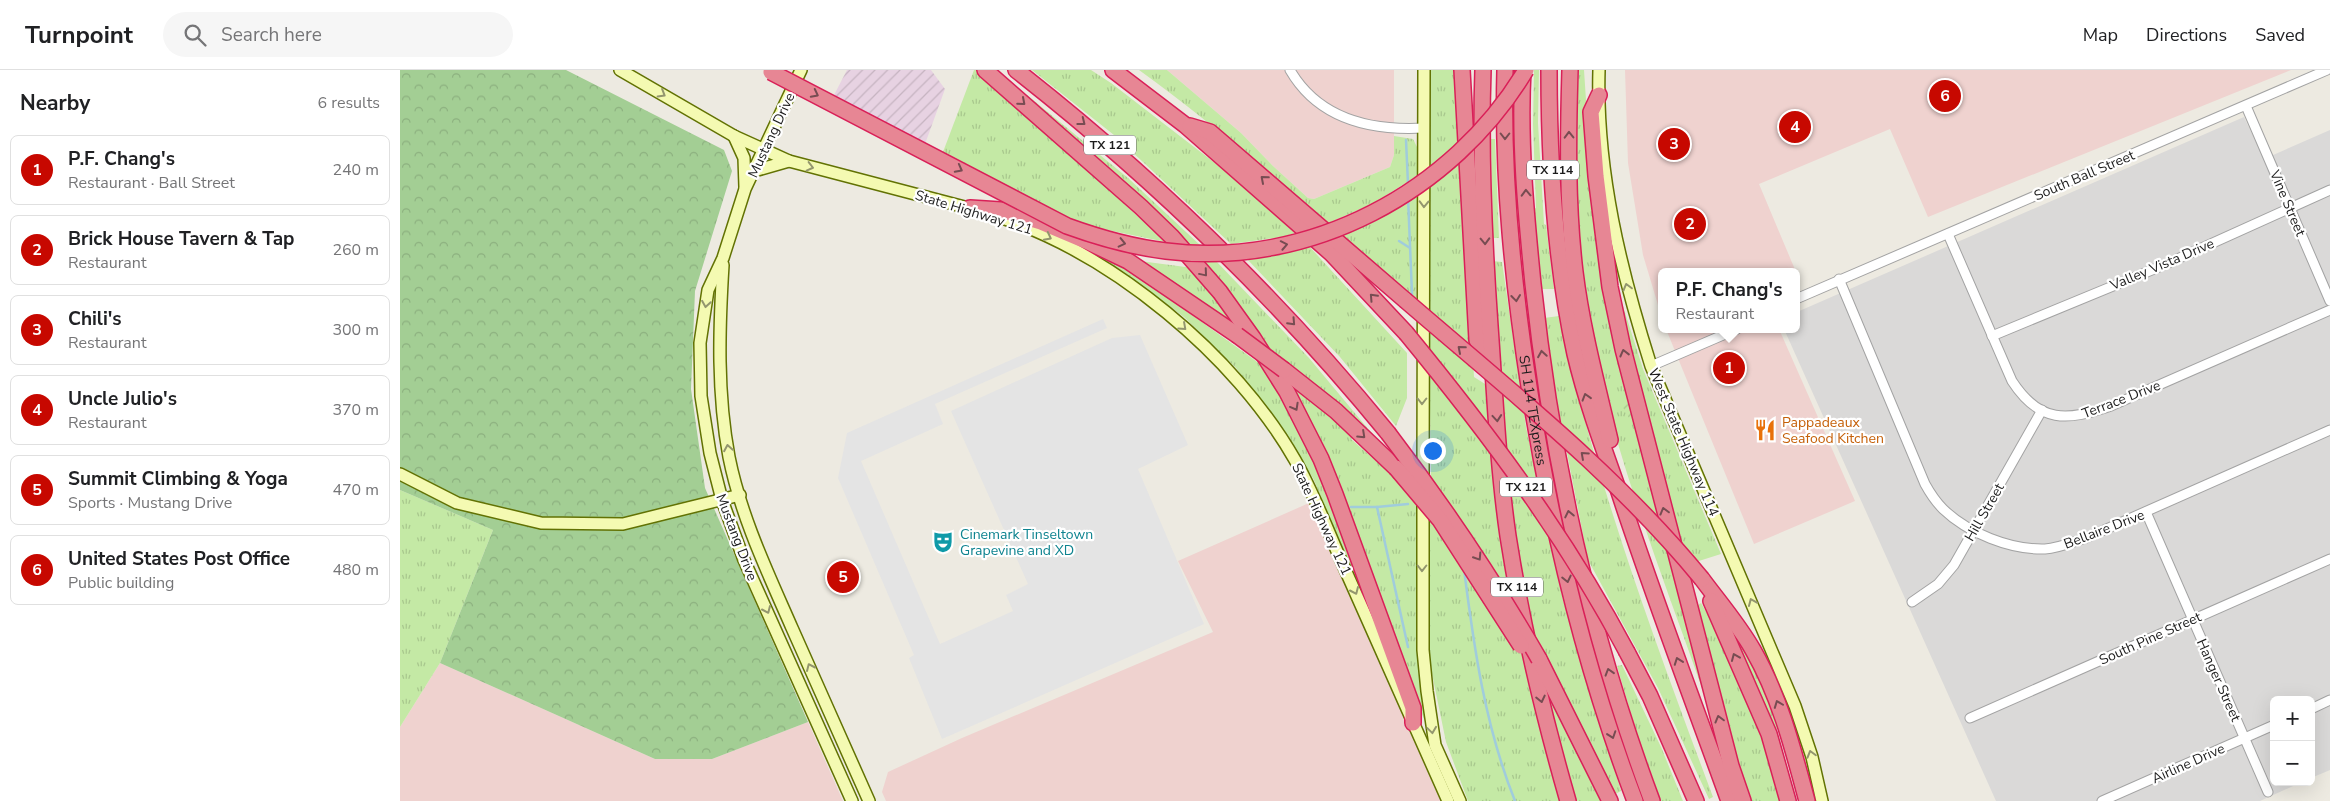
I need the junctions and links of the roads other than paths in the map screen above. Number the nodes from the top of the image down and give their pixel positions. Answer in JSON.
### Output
{"nodes":[{"id":1,"x":620,"y":70,"type":"edge"},
{"id":2,"x":801,"y":70,"type":"edge"},
{"id":3,"x":985,"y":70,"type":"edge"},
{"id":4,"x":1016,"y":70,"type":"edge"},
{"id":5,"x":1113,"y":70,"type":"edge"},
{"id":6,"x":1290,"y":70,"type":"edge"},
{"id":7,"x":1424,"y":70,"type":"edge"},
{"id":8,"x":1462,"y":70,"type":"edge"},
{"id":9,"x":1483,"y":70,"type":"edge"},
{"id":10,"x":1505,"y":70,"type":"edge"},
{"id":11,"x":1525,"y":70,"type":"edge"},
{"id":12,"x":1549,"y":70,"type":"edge"},
{"id":13,"x":1570,"y":70,"type":"edge"},
{"id":14,"x":1599,"y":70,"type":"edge"},
{"id":15,"x":2327,"y":70,"type":"edge"},
{"id":16,"x":769,"y":71,"type":"edge"},
{"id":17,"x":1599,"y":95,"type":"junction"},
{"id":18,"x":2246,"y":106,"type":"junction"},
{"id":19,"x":1185,"y":125,"type":"junction"},
{"id":20,"x":1424,"y":128,"type":"junction"},
{"id":21,"x":734,"y":136,"type":"junction"},
{"id":22,"x":764,"y":150,"type":"junction"},
{"id":23,"x":789,"y":161,"type":"junction"},
{"id":24,"x":754,"y":172,"type":"junction"},
{"id":25,"x":746,"y":189,"type":"junction"},
{"id":26,"x":2330,"y":190,"type":"edge"},
{"id":27,"x":2289,"y":207,"type":"junction"},
{"id":28,"x":970,"y":208,"type":"junction"},
{"id":29,"x":1948,"y":234,"type":"junction"},
{"id":30,"x":723,"y":258,"type":"junction"},
{"id":31,"x":1839,"y":279,"type":"junction"},
{"id":32,"x":1800,"y":297,"type":"edge"},
{"id":33,"x":2330,"y":301,"type":"edge"},
{"id":34,"x":2330,"y":310,"type":"edge"},
{"id":35,"x":1727,"y":333,"type":"edge"},
{"id":36,"x":1992,"y":336,"type":"junction"},
{"id":37,"x":1651,"y":366,"type":"junction"},
{"id":38,"x":1493,"y":369,"type":"junction"},
{"id":39,"x":2042,"y":410,"type":"junction"},
{"id":40,"x":2330,"y":430,"type":"edge"},
{"id":41,"x":1608,"y":460,"type":"junction"},
{"id":42,"x":400,"y":474,"type":"edge"},
{"id":43,"x":740,"y":495,"type":"junction"},
{"id":44,"x":722,"y":500,"type":"junction"},
{"id":45,"x":2146,"y":512,"type":"junction"},
{"id":46,"x":1974,"y":530,"type":"junction"},
{"id":47,"x":2330,"y":559,"type":"edge"},
{"id":48,"x":1702,"y":579,"type":"junction"},
{"id":49,"x":1912,"y":602,"type":"dead end"},
{"id":50,"x":2192,"y":619,"type":"junction"},
{"id":51,"x":1539,"y":659,"type":"junction"},
{"id":52,"x":2330,"y":700,"type":"edge"},
{"id":53,"x":2315,"y":707,"type":"edge"},
{"id":54,"x":829,"y":712,"type":"junction"},
{"id":55,"x":815,"y":718,"type":"junction"},
{"id":56,"x":1970,"y":718,"type":"dead end"},
{"id":57,"x":1413,"y":723,"type":"junction"},
{"id":58,"x":2270,"y":727,"type":"edge"},
{"id":59,"x":2244,"y":738,"type":"junction"},
{"id":60,"x":2268,"y":792,"type":"dead end"},
{"id":61,"x":1609,"y":799,"type":"edge"},
{"id":62,"x":852,"y":801,"type":"edge"},
{"id":63,"x":869,"y":801,"type":"edge"},
{"id":64,"x":1448,"y":801,"type":"edge"},
{"id":65,"x":1460,"y":801,"type":"edge"},
{"id":66,"x":1568,"y":801,"type":"edge"},
{"id":67,"x":1634,"y":801,"type":"edge"},
{"id":68,"x":1652,"y":801,"type":"edge"},
{"id":69,"x":1696,"y":801,"type":"edge"},
{"id":70,"x":1729,"y":801,"type":"edge"},
{"id":71,"x":1743,"y":801,"type":"edge"},
{"id":72,"x":1788,"y":801,"type":"edge"},
{"id":73,"x":1807,"y":801,"type":"edge"},
{"id":74,"x":1822,"y":801,"type":"edge"},
{"id":75,"x":2102,"y":801,"type":"edge"}],
"edges":[{"from":1,"to":21,"type":"main road","name":"State Highway 121","one_way":true},
{"from":2,"to":22,"type":"main road","name":"Mustang Drive"},
{"from":3,"to":57,"type":"highway","one_way":true},
{"from":4,"to":51,"type":"highway","number":"TX 121","one_way":true,"bridge":true},
{"from":5,"to":19,"type":"highway","number":"TX 121"},
{"from":6,"to":20,"type":"street"},
{"from":7,"to":20,"type":"main road"},
{"from":8,"to":38,"type":"highway"},
{"from":9,"to":38,"type":"highway","number":"TX 114","one_way":true},
{"from":10,"to":67,"type":"highway","name":"SH 114 TEXpress","one_way":true},
{"from":16,"to":11,"type":"highway","one_way":true,"bridge":true},
{"from":68,"to":11,"type":"highway","name":"SH 114 TEXpress","one_way":true},
{"from":41,"to":12,"type":"highway","number":"TX 114","one_way":true},
{"from":41,"to":13,"type":"highway","one_way":true},
{"from":14,"to":17,"type":"main road","name":"West State Highway 114"},
{"from":15,"to":18,"type":"street","name":"South Ball Street"},
{"from":37,"to":17,"type":"main road","name":"West State Highway 114","one_way":true},
{"from":71,"to":17,"type":"highway","one_way":true},
{"from":18,"to":27,"type":"street","name":"Vine Street"},
{"from":18,"to":29,"type":"street","name":"South Ball Street"},
{"from":48,"to":19,"type":"highway","one_way":true,"bridge":true},
{"from":69,"to":19,"type":"highway","number":"TX 121","one_way":true,"bridge":true},
{"from":20,"to":65,"type":"main road","one_way":true},
{"from":21,"to":22,"type":"main road","name":"State Highway 121"},
{"from":21,"to":25,"type":"main road"},
{"from":22,"to":23,"type":"main road","name":"State Highway 121"},
{"from":22,"to":24,"type":"main road","name":"Mustang Drive"},
{"from":23,"to":24,"type":"main road"},
{"from":23,"to":28,"type":"main road","name":"State Highway 121","one_way":true},
{"from":24,"to":25,"type":"main road","name":"Mustang Drive"},
{"from":25,"to":30,"type":"main road","name":"Mustang Drive"},
{"from":26,"to":27,"type":"street","name":"Valley Vista Drive"},
{"from":27,"to":33,"type":"street","name":"Vine Street"},
{"from":27,"to":36,"type":"street","name":"Valley Vista Drive"},
{"from":28,"to":51,"type":"highway","one_way":true,"bridge":true},
{"from":28,"to":57,"type":"main road","name":"State Highway 121","one_way":true},
{"from":29,"to":31,"type":"street","name":"South Ball Street"},
{"from":29,"to":36,"type":"street","name":"Terrace Drive"},
{"from":43,"to":30,"type":"main road","name":"Mustang Drive","one_way":true},
{"from":30,"to":44,"type":"main road","name":"Mustang Drive","one_way":true},
{"from":31,"to":32,"type":"street","name":"South Ball Street"},
{"from":31,"to":46,"type":"street","name":"Bellaire Drive"},
{"from":34,"to":39,"type":"street","name":"Terrace Drive"},
{"from":35,"to":37,"type":"street"},
{"from":36,"to":39,"type":"street","name":"Terrace Drive"},
{"from":74,"to":37,"type":"main road","name":"West State Highway 114","one_way":true},
{"from":38,"to":66,"type":"highway","number":"TX 114","one_way":true},
{"from":39,"to":46,"type":"street","name":"Hill Street"},
{"from":40,"to":45,"type":"street","name":"Bellaire Drive"},
{"from":70,"to":41,"type":"highway","number":"TX 114","one_way":true},
{"from":42,"to":44,"type":"main road"},
{"from":43,"to":44,"type":"main road"},
{"from":54,"to":43,"type":"main road","name":"Mustang Drive","one_way":true},
{"from":44,"to":55,"type":"main road","name":"Mustang Drive","one_way":true},
{"from":45,"to":46,"type":"street","name":"Bellaire Drive"},
{"from":45,"to":50,"type":"street","name":"Hanger Street"},
{"from":46,"to":49,"type":"street","name":"Hill Street"},
{"from":47,"to":50,"type":"street","name":"South Pine Street"},
{"from":72,"to":48,"type":"highway","one_way":true},
{"from":73,"to":48,"type":"highway","one_way":true},
{"from":50,"to":56,"type":"street","name":"South Pine Street"},
{"from":50,"to":59,"type":"street","name":"Hanger Street"},
{"from":51,"to":61,"type":"highway","number":"TX 121"},
{"from":52,"to":53,"type":"street"},
{"from":54,"to":55,"type":"main road"},
{"from":54,"to":63,"type":"main road","name":"Mustang Drive"},
{"from":55,"to":62,"type":"main road","name":"Mustang Drive"},
{"from":57,"to":64,"type":"main road","name":"State Highway 121"},
{"from":58,"to":59,"type":"street","name":"Airline Drive"},
{"from":59,"to":60,"type":"street","name":"Hanger Street"},
{"from":59,"to":75,"type":"street","name":"Airline Drive"}]}
